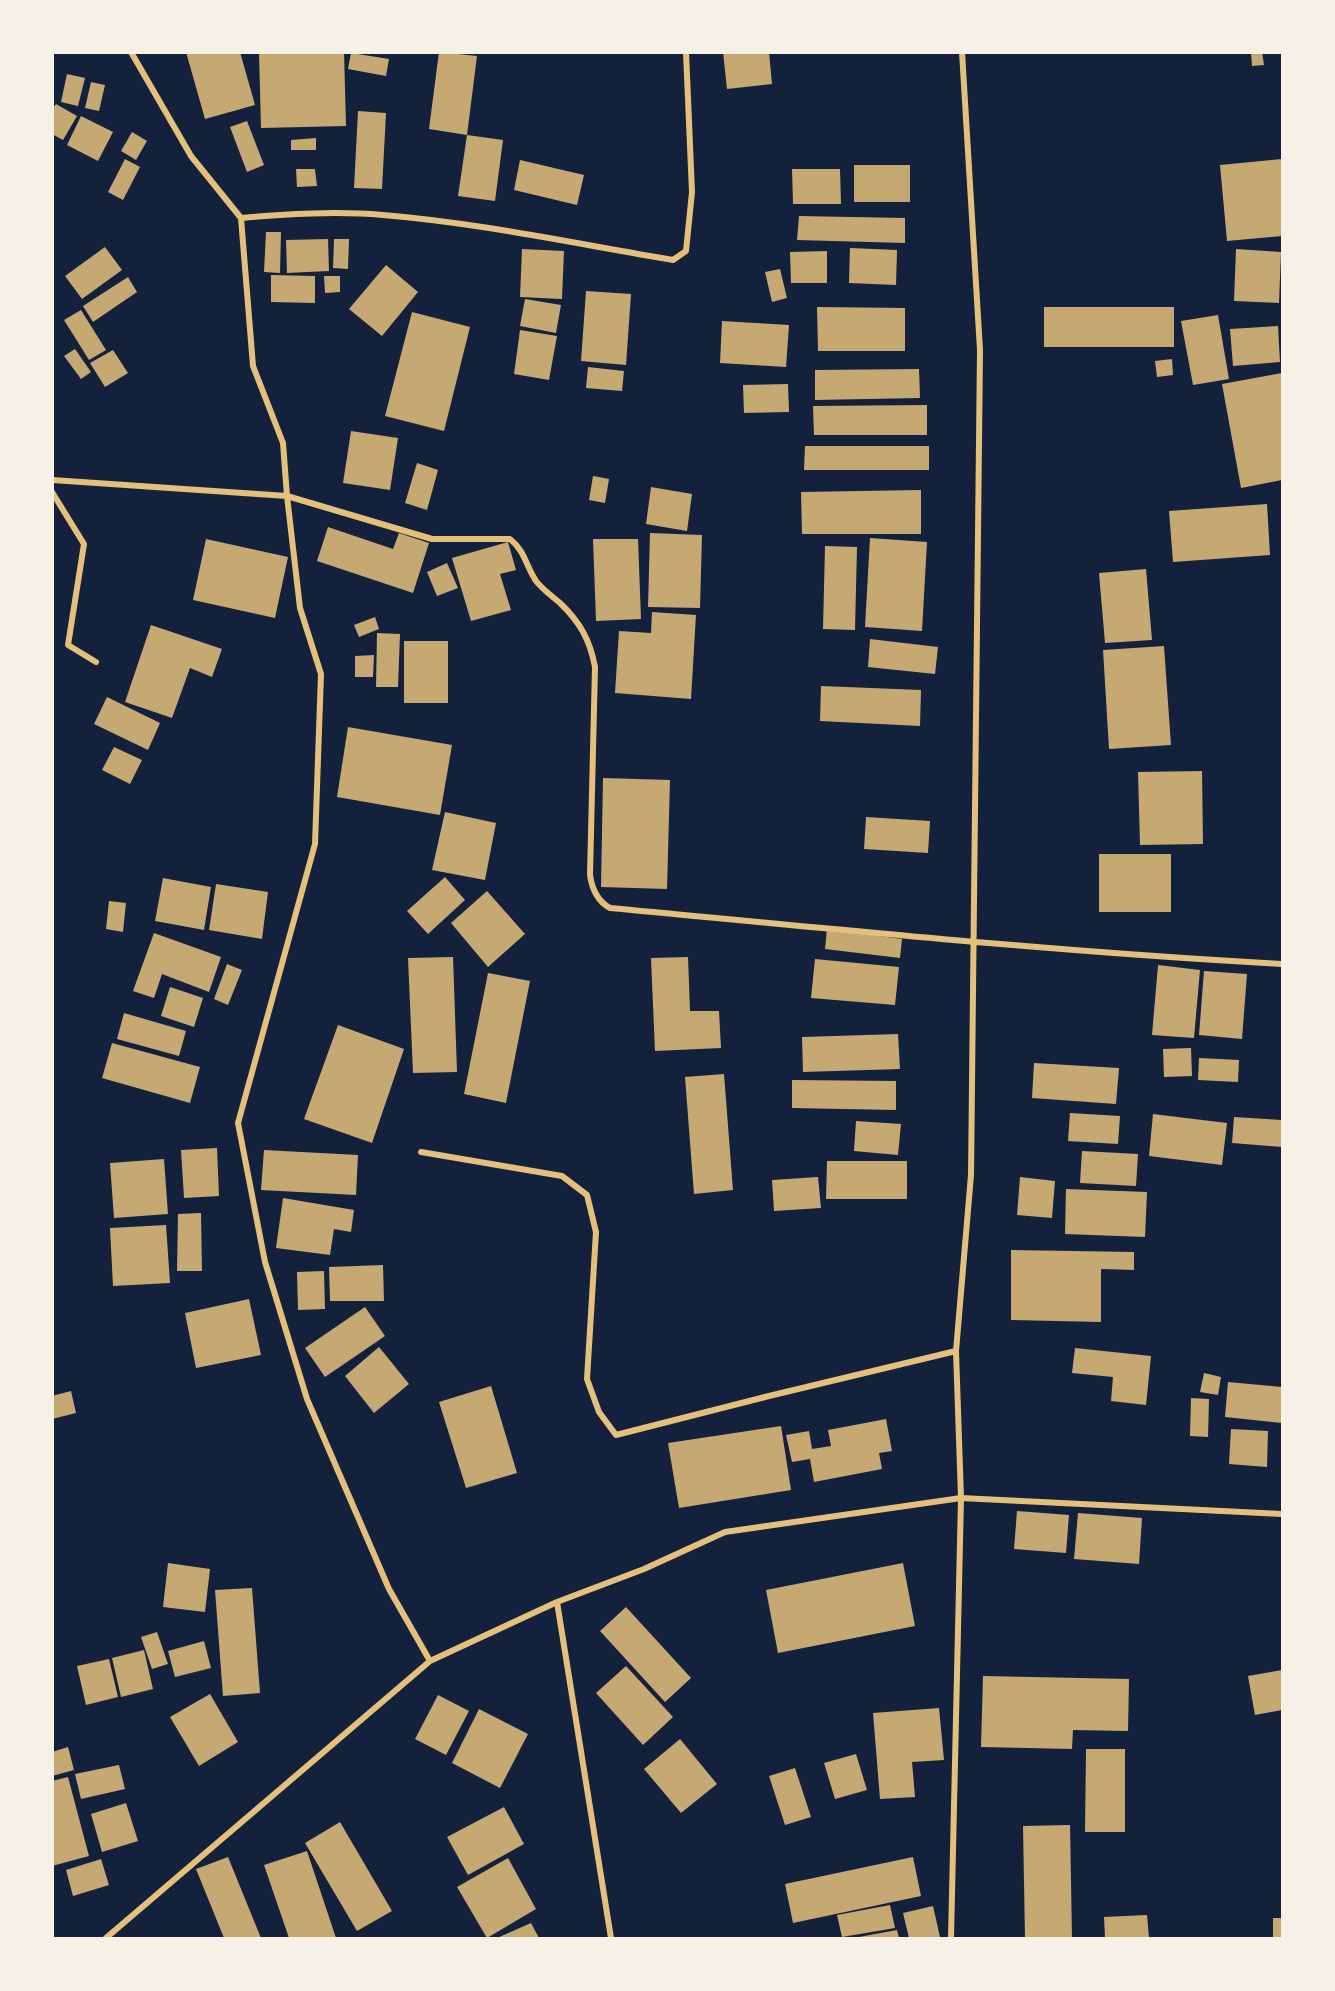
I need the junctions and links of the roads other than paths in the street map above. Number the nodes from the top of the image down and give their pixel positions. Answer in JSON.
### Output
{"nodes":[{"id":1,"x":130,"y":52,"type":"edge"},
{"id":2,"x":686,"y":52,"type":"edge"},
{"id":3,"x":962,"y":52,"type":"edge"},
{"id":4,"x":241,"y":218,"type":"junction"},
{"id":5,"x":52,"y":480,"type":"edge"},
{"id":6,"x":52,"y":492,"type":"edge"},
{"id":7,"x":287,"y":496,"type":"junction"},
{"id":8,"x":96,"y":662,"type":"dead end"},
{"id":9,"x":975,"y":942,"type":"junction"},
{"id":10,"x":1282,"y":964,"type":"edge"},
{"id":11,"x":422,"y":1152,"type":"dead end"},
{"id":12,"x":956,"y":1351,"type":"junction"},
{"id":13,"x":961,"y":1498,"type":"junction"},
{"id":14,"x":1282,"y":1514,"type":"edge"},
{"id":15,"x":557,"y":1602,"type":"junction"},
{"id":16,"x":430,"y":1661,"type":"junction"},
{"id":17,"x":106,"y":1938,"type":"edge"},
{"id":18,"x":611,"y":1938,"type":"edge"},
{"id":19,"x":951,"y":1938,"type":"edge"}],
"edges":[{"from":1,"to":4,"type":"street"},
{"from":2,"to":4,"type":"street"},
{"from":3,"to":9,"type":"street"},
{"from":4,"to":7,"type":"street"},
{"from":5,"to":7,"type":"street"},
{"from":6,"to":8,"type":"street"},
{"from":7,"to":9,"type":"street"},
{"from":7,"to":16,"type":"street"},
{"from":9,"to":10,"type":"street"},
{"from":9,"to":12,"type":"street"},
{"from":11,"to":12,"type":"street"},
{"from":12,"to":13,"type":"street"},
{"from":13,"to":14,"type":"street"},
{"from":13,"to":15,"type":"street"},
{"from":13,"to":19,"type":"street"},
{"from":15,"to":16,"type":"street"},
{"from":15,"to":18,"type":"street"},
{"from":16,"to":17,"type":"street"}]}
